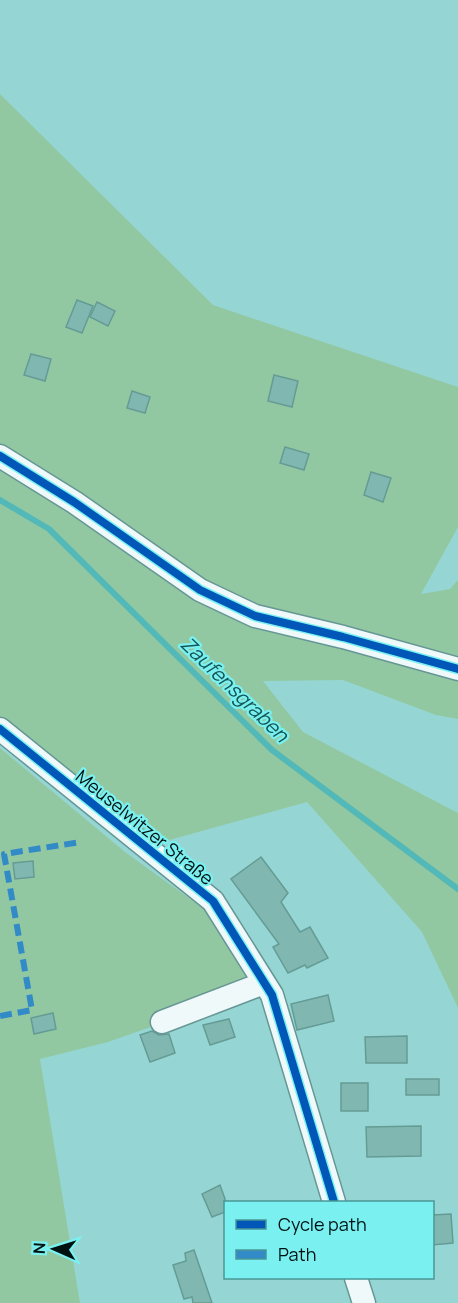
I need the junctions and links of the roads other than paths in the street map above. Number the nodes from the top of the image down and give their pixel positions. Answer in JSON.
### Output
{"nodes":[{"id":1,"x":0,"y":456,"type":"edge"},
{"id":2,"x":458,"y":669,"type":"edge"},
{"id":3,"x":0,"y":729,"type":"edge"},
{"id":4,"x":264,"y":983,"type":"junction"},
{"id":5,"x":162,"y":1022,"type":"dead end"},
{"id":6,"x":333,"y":1201,"type":"edge"},
{"id":7,"x":356,"y":1279,"type":"edge"},
{"id":8,"x":364,"y":1303,"type":"edge"}],
"edges":[{"from":1,"to":2,"type":"street"},
{"from":3,"to":4,"type":"street","name":"Meuselwitzer Straße"},
{"from":4,"to":5,"type":"street"},
{"from":4,"to":6,"type":"street","name":"Meuselwitzer Straße"},
{"from":7,"to":8,"type":"street"}]}
